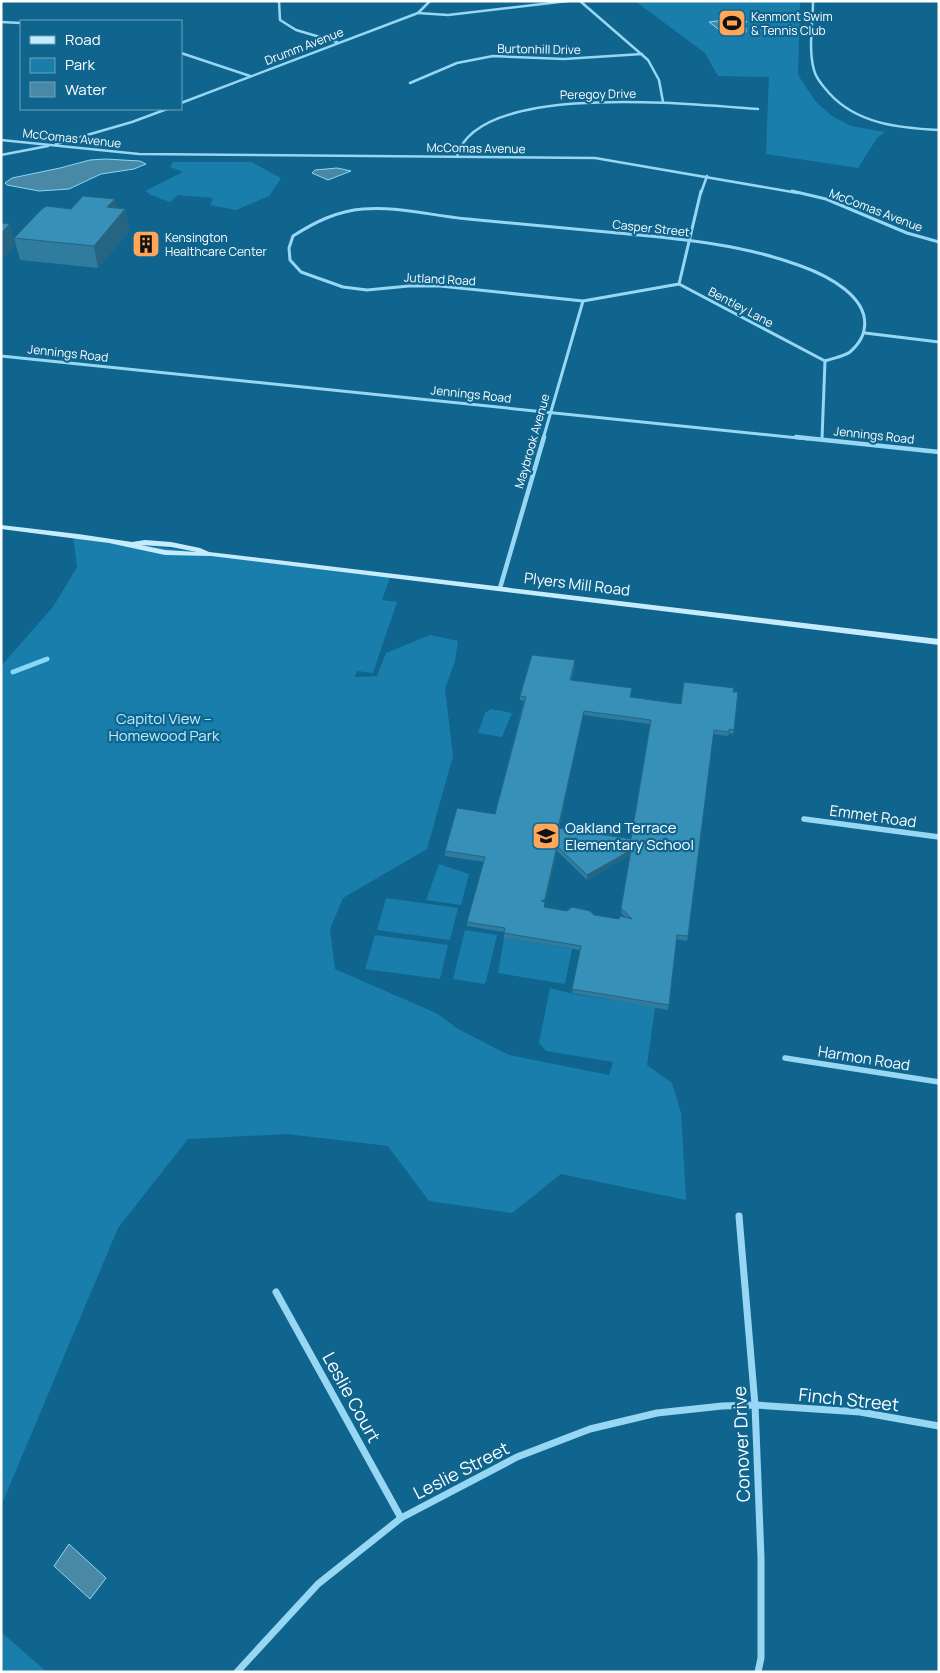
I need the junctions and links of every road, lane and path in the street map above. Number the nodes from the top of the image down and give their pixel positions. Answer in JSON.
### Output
{"nodes":[{"id":1,"x":278,"y":1,"type":"edge"},
{"id":2,"x":430,"y":1,"type":"edge"},
{"id":3,"x":568,"y":1,"type":"edge"},
{"id":4,"x":580,"y":1,"type":"edge"},
{"id":5,"x":813,"y":1,"type":"edge"},
{"id":6,"x":418,"y":13,"type":"junction"},
{"id":7,"x":1,"y":22,"type":"edge"},
{"id":8,"x":20,"y":23,"type":"edge"},
{"id":9,"x":338,"y":42,"type":"junction"},
{"id":10,"x":182,"y":53,"type":"edge"},
{"id":11,"x":642,"y":54,"type":"junction"},
{"id":12,"x":250,"y":76,"type":"junction"},
{"id":13,"x":410,"y":83,"type":"dead end"},
{"id":14,"x":663,"y":102,"type":"junction"},
{"id":15,"x":182,"y":103,"type":"edge"},
{"id":16,"x":758,"y":109,"type":"dead end"},
{"id":17,"x":164,"y":110,"type":"edge"},
{"id":18,"x":939,"y":130,"type":"edge"},
{"id":19,"x":1,"y":140,"type":"edge"},
{"id":20,"x":52,"y":145,"type":"junction"},
{"id":21,"x":1,"y":156,"type":"edge"},
{"id":22,"x":458,"y":156,"type":"junction"},
{"id":23,"x":707,"y":176,"type":"junction"},
{"id":24,"x":345,"y":212,"type":"joint"},
{"id":25,"x":690,"y":241,"type":"junction"},
{"id":26,"x":939,"y":242,"type":"edge"},
{"id":27,"x":679,"y":284,"type":"junction"},
{"id":28,"x":583,"y":301,"type":"junction"},
{"id":29,"x":865,"y":333,"type":"junction"},
{"id":30,"x":939,"y":342,"type":"edge"},
{"id":31,"x":1,"y":356,"type":"edge"},
{"id":32,"x":824,"y":361,"type":"junction"},
{"id":33,"x":550,"y":412,"type":"junction"},
{"id":34,"x":822,"y":439,"type":"junction"},
{"id":35,"x":939,"y":452,"type":"edge"},
{"id":36,"x":1,"y":527,"type":"edge"},
{"id":37,"x":500,"y":588,"type":"junction"},
{"id":38,"x":939,"y":642,"type":"edge"},
{"id":39,"x":804,"y":818,"type":"dead end"},
{"id":40,"x":939,"y":837,"type":"edge"},
{"id":41,"x":786,"y":1058,"type":"dead end"},
{"id":42,"x":939,"y":1082,"type":"edge"},
{"id":43,"x":739,"y":1216,"type":"dead end"},
{"id":44,"x":276,"y":1292,"type":"dead end"},
{"id":45,"x":755,"y":1405,"type":"junction"},
{"id":46,"x":939,"y":1426,"type":"edge"},
{"id":47,"x":401,"y":1518,"type":"junction"},
{"id":48,"x":237,"y":1672,"type":"edge"},
{"id":49,"x":758,"y":1672,"type":"edge"}],
"edges":[{"from":1,"to":9,"type":"street"},
{"from":2,"to":6,"type":"street","name":"Drumm Avenue"},
{"from":3,"to":6,"type":"street"},
{"from":4,"to":11,"type":"street"},
{"from":5,"to":18,"type":"street"},
{"from":6,"to":9,"type":"street","name":"Drumm Avenue"},
{"from":7,"to":8,"type":"street"},
{"from":9,"to":12,"type":"street","name":"Drumm Avenue"},
{"from":10,"to":12,"type":"street"},
{"from":11,"to":13,"type":"street","name":"Burtonhill Drive"},
{"from":11,"to":14,"type":"street"},
{"from":12,"to":15,"type":"street","name":"Drumm Avenue"},
{"from":14,"to":16,"type":"street","name":"Peregoy Drive"},
{"from":14,"to":22,"type":"street","name":"Peregoy Drive"},
{"from":17,"to":20,"type":"street"},
{"from":19,"to":20,"type":"street","name":"McComas Avenue"},
{"from":20,"to":21,"type":"street"},
{"from":20,"to":22,"type":"street","name":"McComas Avenue"},
{"from":22,"to":23,"type":"street","name":"McComas Avenue"},
{"from":23,"to":25,"type":"street"},
{"from":23,"to":26,"type":"street","name":"McComas Avenue"},
{"from":24,"to":25,"type":"street","name":"Casper Street"},
{"from":24,"to":28,"type":"street","name":"Jutland Road"},
{"from":25,"to":27,"type":"street"},
{"from":25,"to":29,"type":"street","name":"Casper Street"},
{"from":27,"to":28,"type":"street","name":"Jutland Road"},
{"from":27,"to":32,"type":"street","name":"Bentley Lane"},
{"from":28,"to":33,"type":"street","name":"Maybrook Avenue"},
{"from":29,"to":30,"type":"street"},
{"from":29,"to":32,"type":"street"},
{"from":31,"to":33,"type":"street","name":"Jennings Road"},
{"from":32,"to":34,"type":"street"},
{"from":33,"to":34,"type":"street","name":"Jennings Road"},
{"from":33,"to":37,"type":"street","name":"Maybrook Avenue"},
{"from":34,"to":35,"type":"street","name":"Jennings Road"},
{"from":36,"to":37,"type":"street","name":"Plyers Mill Road"},
{"from":37,"to":38,"type":"street","name":"Plyers Mill Road"},
{"from":39,"to":40,"type":"street","name":"Emmet Road"},
{"from":41,"to":42,"type":"street","name":"Harmon Road"},
{"from":43,"to":45,"type":"street","name":"Conover Drive"},
{"from":44,"to":47,"type":"street","name":"Leslie Court"},
{"from":45,"to":46,"type":"street","name":"Finch Street"},
{"from":45,"to":47,"type":"street","name":"Leslie Street"},
{"from":45,"to":49,"type":"street","name":"Conover Drive"},
{"from":47,"to":48,"type":"street","name":"Leslie Street"}]}
